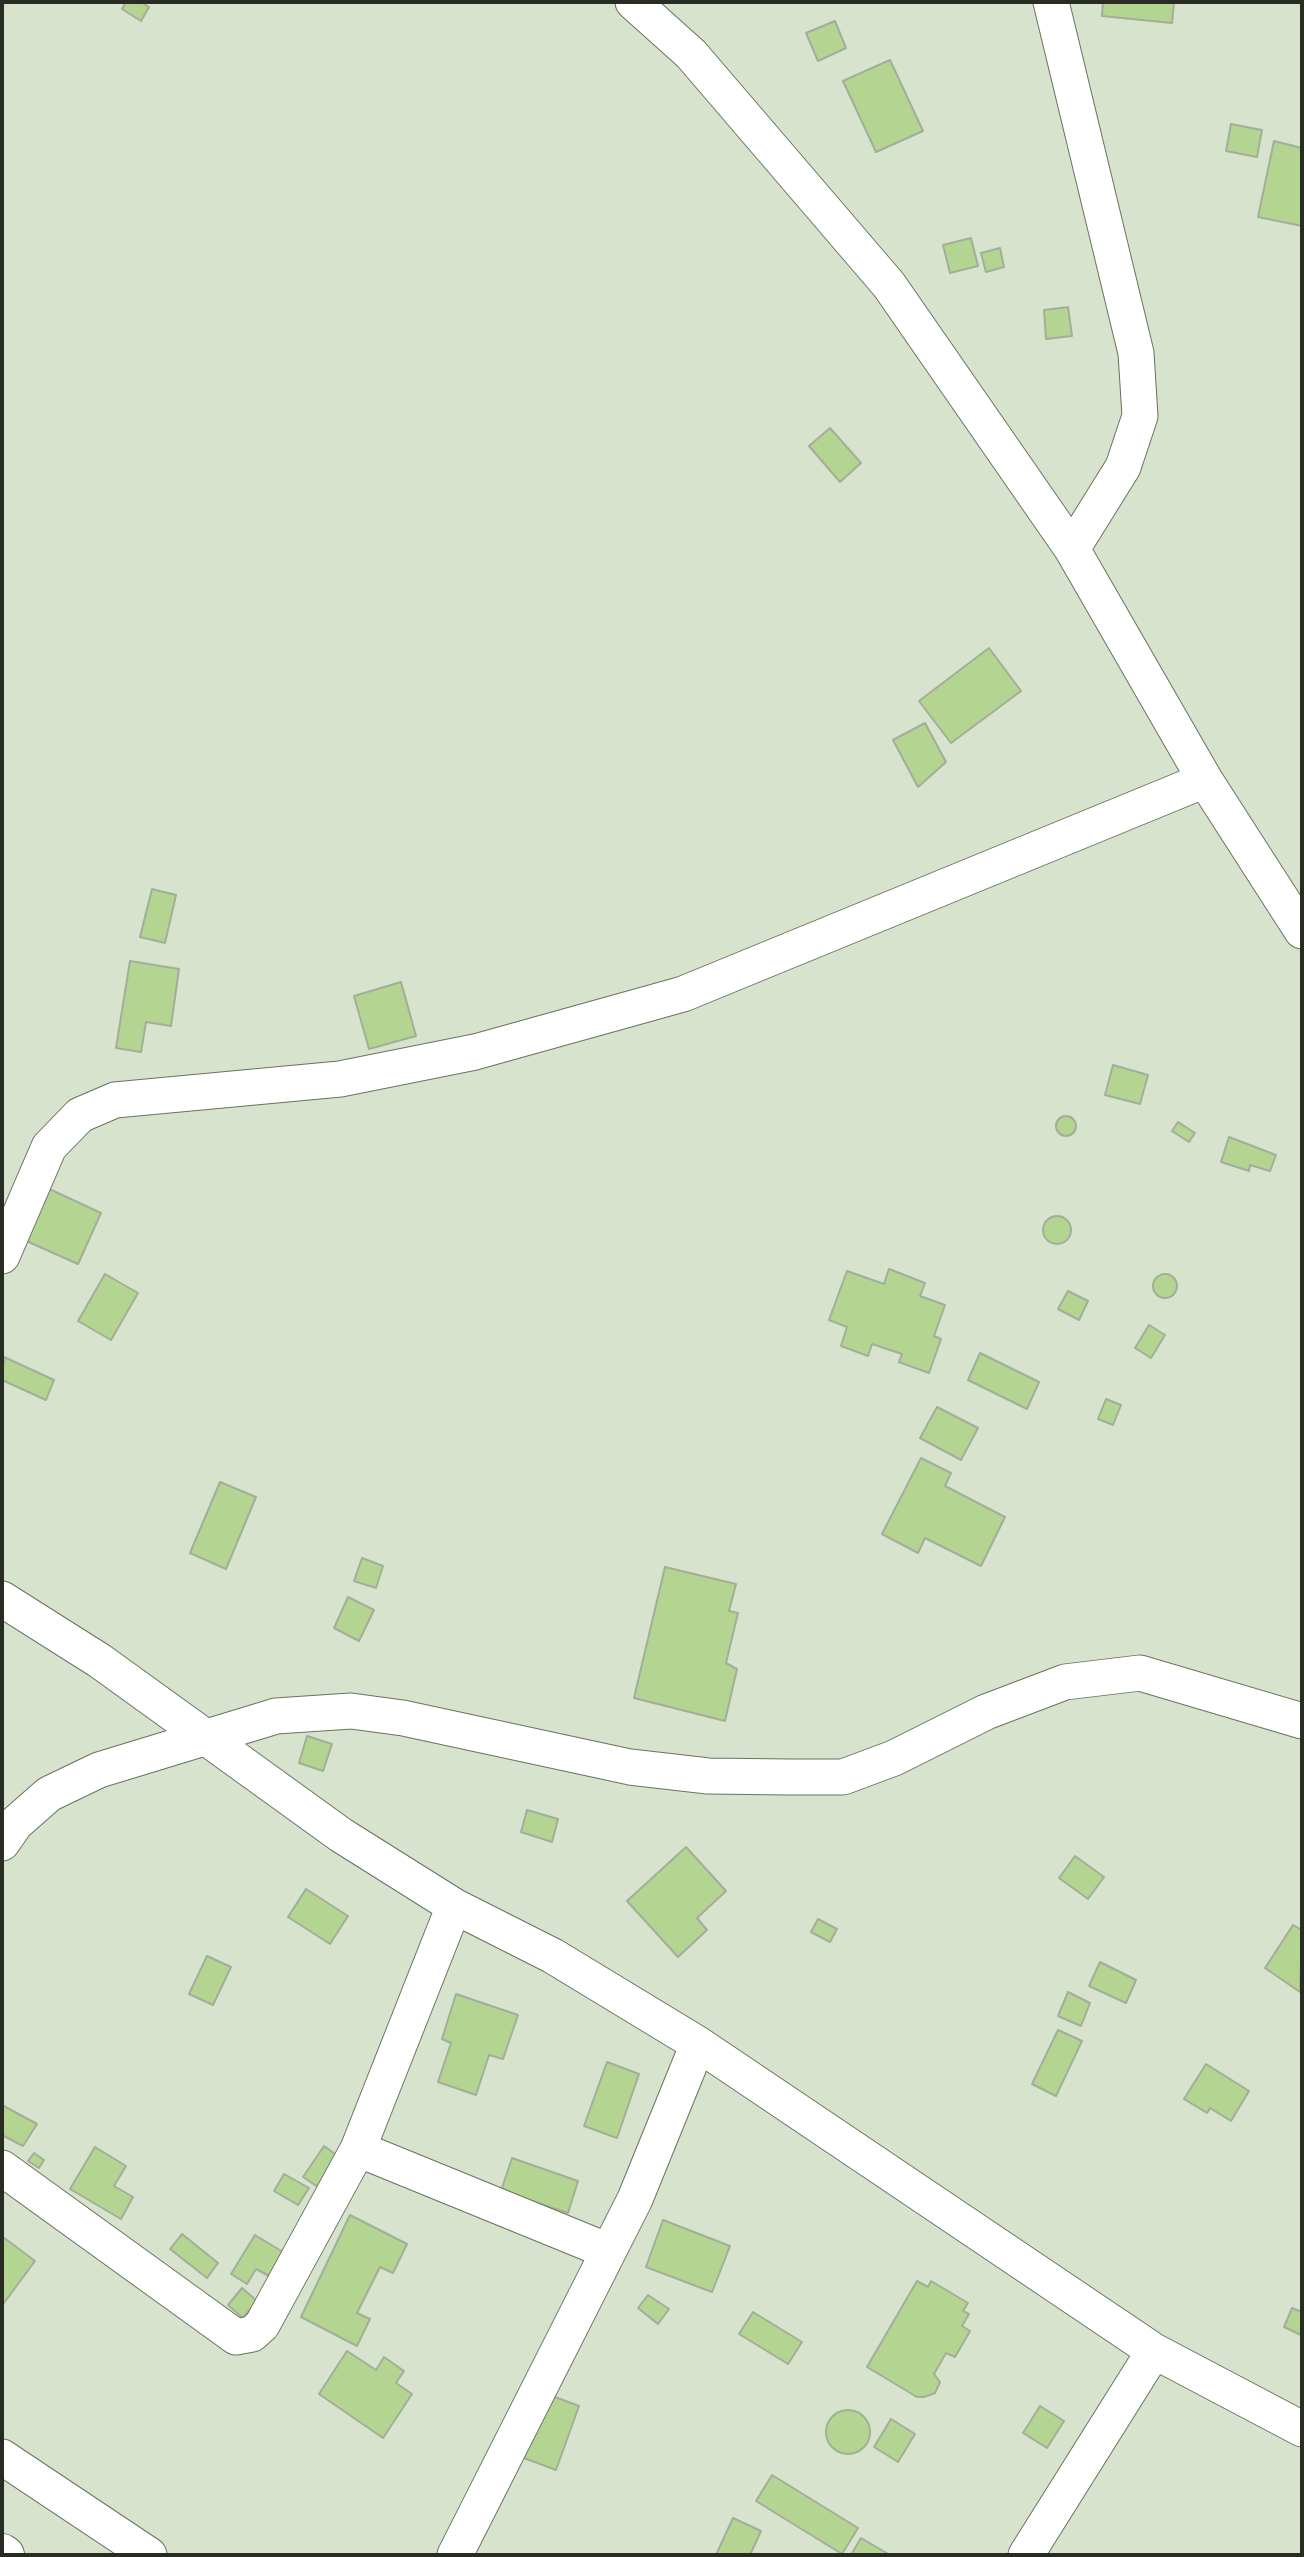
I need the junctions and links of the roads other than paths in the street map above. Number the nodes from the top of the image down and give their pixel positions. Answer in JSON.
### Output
{"nodes":[{"id":1,"x":633,"y":2,"type":"edge"},
{"id":2,"x":1051,"y":2,"type":"edge"},
{"id":3,"x":1072,"y":549,"type":"junction"},
{"id":4,"x":1205,"y":780,"type":"junction"},
{"id":5,"x":1302,"y":931,"type":"edge"},
{"id":6,"x":2,"y":1256,"type":"edge"},
{"id":7,"x":2,"y":1599,"type":"edge"},
{"id":8,"x":1302,"y":1721,"type":"edge"},
{"id":9,"x":204,"y":1738,"type":"junction"},
{"id":10,"x":2,"y":1843,"type":"edge"},
{"id":11,"x":454,"y":1906,"type":"junction"},
{"id":12,"x":698,"y":2044,"type":"junction"},
{"id":13,"x":358,"y":2149,"type":"junction"},
{"id":14,"x":2,"y":2168,"type":"edge"},
{"id":15,"x":608,"y":2251,"type":"junction"},
{"id":16,"x":1154,"y":2351,"type":"junction"},
{"id":17,"x":1302,"y":2429,"type":"edge"},
{"id":18,"x":2,"y":2456,"type":"edge"},
{"id":19,"x":149,"y":2555,"type":"edge"},
{"id":20,"x":455,"y":2555,"type":"edge"},
{"id":21,"x":1026,"y":2555,"type":"edge"}],
"edges":[{"from":1,"to":3,"type":"street"},
{"from":2,"to":3,"type":"street"},
{"from":3,"to":4,"type":"street"},
{"from":4,"to":5,"type":"street"},
{"from":4,"to":6,"type":"street"},
{"from":7,"to":9,"type":"street"},
{"from":8,"to":9,"type":"street"},
{"from":9,"to":10,"type":"street"},
{"from":9,"to":11,"type":"street"},
{"from":11,"to":12,"type":"street"},
{"from":11,"to":13,"type":"street"},
{"from":12,"to":15,"type":"street"},
{"from":12,"to":16,"type":"street"},
{"from":13,"to":14,"type":"street"},
{"from":13,"to":15,"type":"street"},
{"from":15,"to":20,"type":"street"},
{"from":16,"to":17,"type":"street"},
{"from":16,"to":21,"type":"street"},
{"from":18,"to":19,"type":"street"}]}
